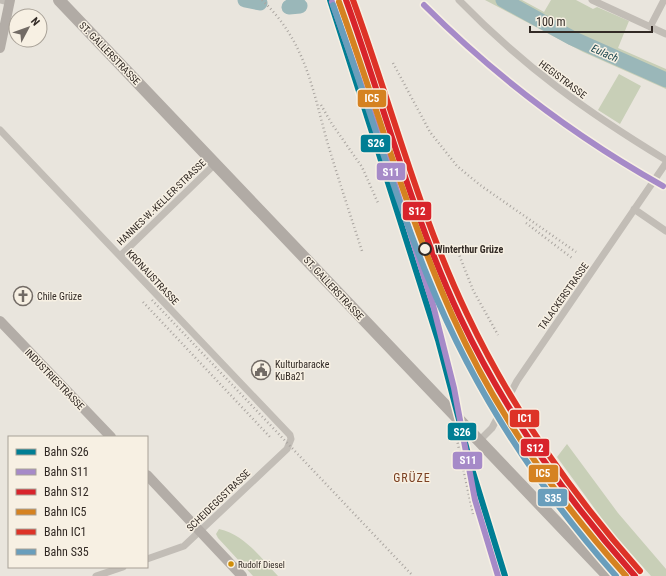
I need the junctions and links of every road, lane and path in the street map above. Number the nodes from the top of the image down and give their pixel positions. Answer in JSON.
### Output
{"nodes":[{"id":1,"x":60,"y":0,"type":"edge"},
{"id":2,"x":459,"y":0,"type":"edge"},
{"id":3,"x":592,"y":0,"type":"edge"},
{"id":4,"x":664,"y":0,"type":"edge"},
{"id":5,"x":7,"y":1,"type":"edge"},
{"id":6,"x":604,"y":3,"type":"edge"},
{"id":7,"x":650,"y":27,"type":"junction"},
{"id":8,"x":666,"y":34,"type":"edge"},
{"id":9,"x":0,"y":48,"type":"edge"},
{"id":10,"x":0,"y":130,"type":"edge"},
{"id":11,"x":666,"y":160,"type":"edge"},
{"id":12,"x":216,"y":163,"type":"junction"},
{"id":13,"x":666,"y":163,"type":"edge"},
{"id":14,"x":634,"y":209,"type":"junction"},
{"id":15,"x":666,"y":232,"type":"edge"},
{"id":16,"x":120,"y":256,"type":"junction"},
{"id":17,"x":0,"y":321,"type":"edge"},
{"id":18,"x":109,"y":436,"type":"edge"},
{"id":19,"x":291,"y":439,"type":"joint"},
{"id":20,"x":479,"y":441,"type":"junction"},
{"id":21,"x":148,"y":476,"type":"edge"},
{"id":22,"x":200,"y":531,"type":"junction"},
{"id":23,"x":148,"y":559,"type":"edge"},
{"id":24,"x":120,"y":568,"type":"edge"},
{"id":25,"x":96,"y":576,"type":"edge"},
{"id":26,"x":242,"y":576,"type":"edge"},
{"id":27,"x":608,"y":576,"type":"edge"}],
"edges":[{"from":1,"to":12,"type":"main road","name":"ST. GALLERSTRASSE"},
{"from":2,"to":11,"type":"street","name":"HEGISTRASSE"},
{"from":3,"to":6,"type":"street"},
{"from":4,"to":7,"type":"street"},
{"from":5,"to":9,"type":"street"},
{"from":6,"to":7,"type":"street"},
{"from":7,"to":8,"type":"street"},
{"from":10,"to":16,"type":"street","name":"KRONAUSTRASSE"},
{"from":12,"to":16,"type":"street","name":"HANNES-W.-KELLER-STRASSE"},
{"from":12,"to":20,"type":"main road","name":"ST. GALLERSTRASSE"},
{"from":13,"to":14,"type":"street","name":"TALACKERSTRASSE"},
{"from":14,"to":15,"type":"street"},
{"from":14,"to":20,"type":"street","name":"TALACKERSTRASSE"},
{"from":16,"to":19,"type":"street","name":"KRONAUSTRASSE"},
{"from":17,"to":18,"type":"street","name":"INDUSTRIESTRASSE"},
{"from":19,"to":22,"type":"street","name":"SCHEIDEGGSTRASSE"},
{"from":20,"to":27,"type":"main road","name":"ST. GALLERSTRASSE"},
{"from":21,"to":22,"type":"street"},
{"from":22,"to":23,"type":"street","name":"SCHEIDEGGSTRASSE"},
{"from":22,"to":26,"type":"street"},
{"from":24,"to":25,"type":"street"}]}
